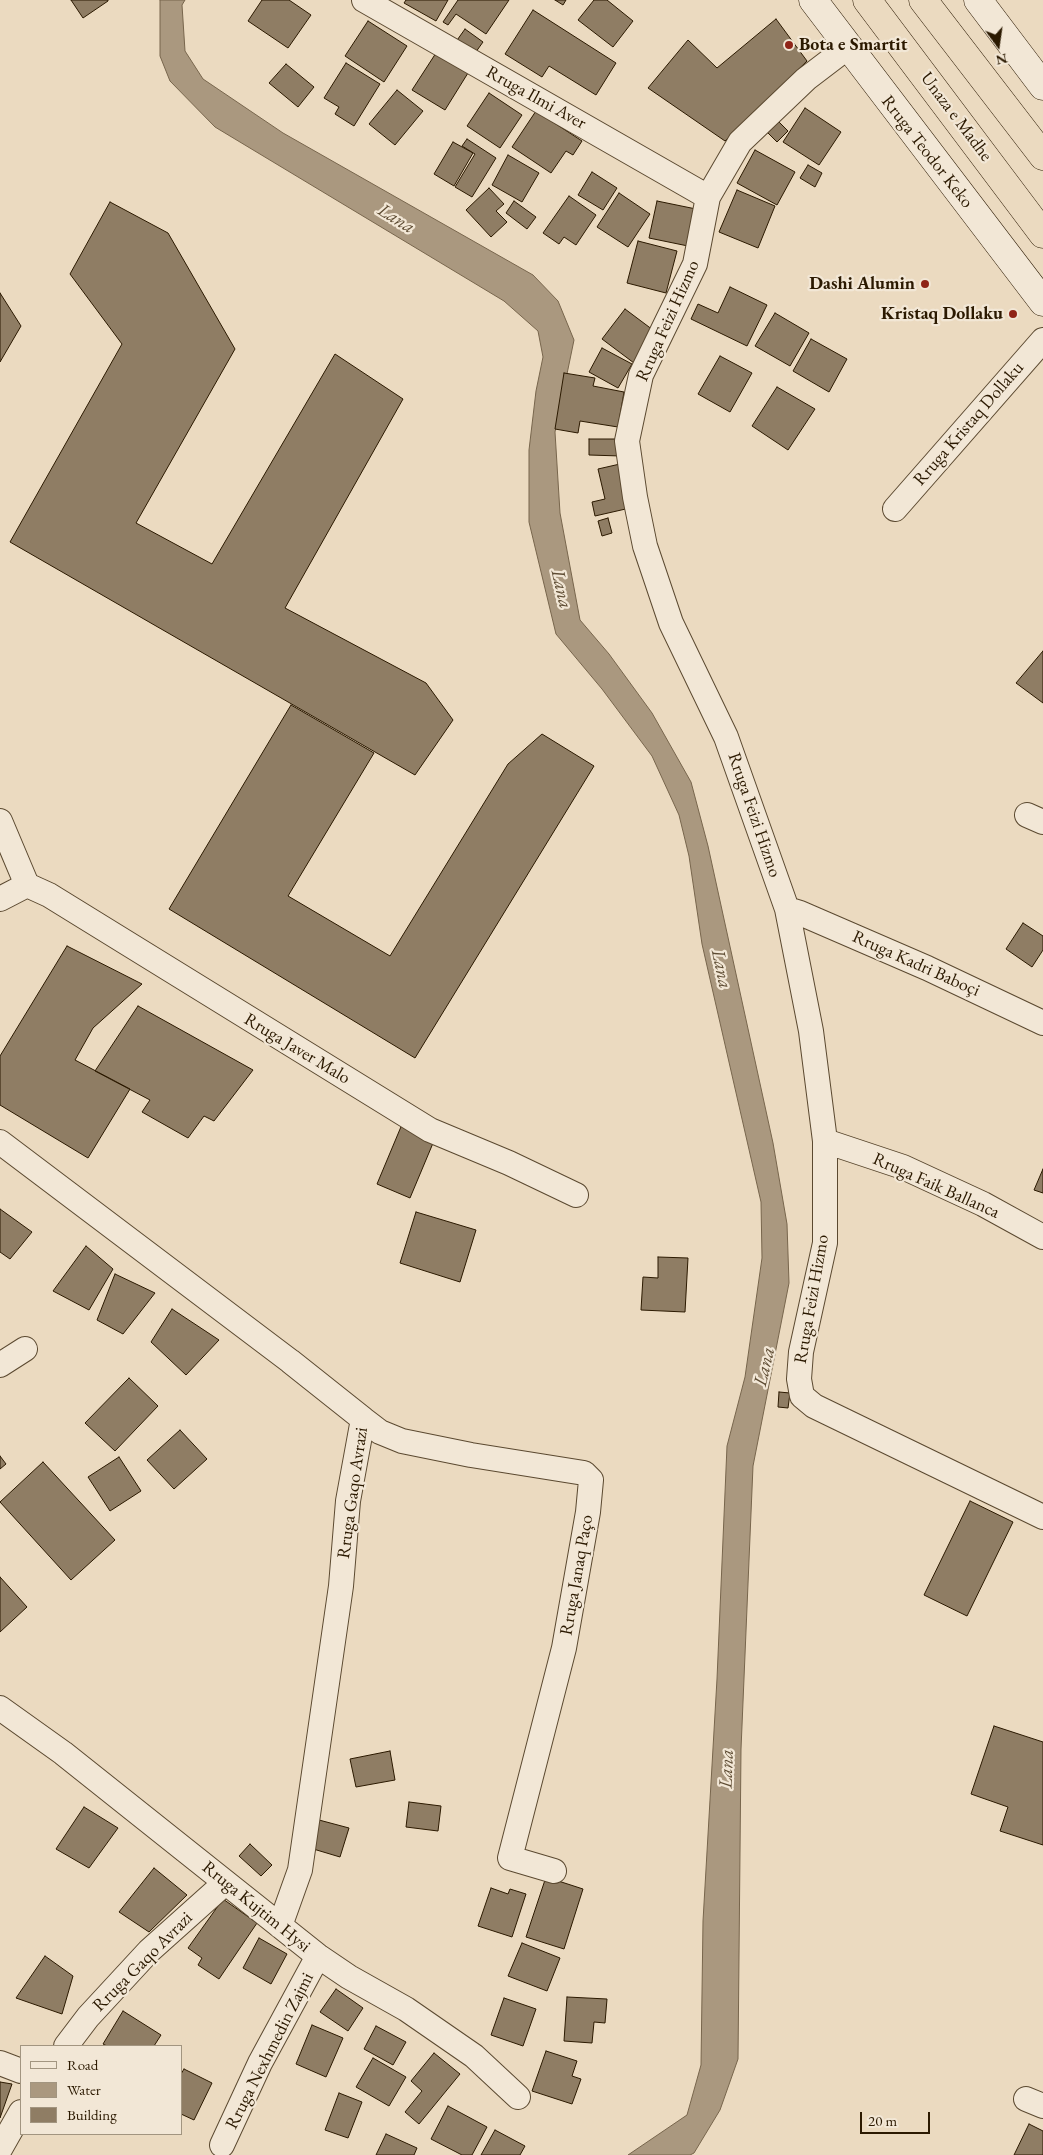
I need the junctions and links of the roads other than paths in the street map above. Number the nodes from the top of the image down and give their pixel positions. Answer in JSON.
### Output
{"nodes":[{"id":1,"x":364,"y":0,"type":"edge"},
{"id":2,"x":814,"y":0,"type":"edge"},
{"id":3,"x":867,"y":0,"type":"edge"},
{"id":4,"x":923,"y":0,"type":"edge"},
{"id":5,"x":978,"y":0,"type":"edge"},
{"id":6,"x":848,"y":48,"type":"junction"},
{"id":7,"x":1043,"y":86,"type":"edge"},
{"id":8,"x":1043,"y":156,"type":"edge"},
{"id":9,"x":708,"y":197,"type":"junction"},
{"id":10,"x":1043,"y":234,"type":"edge"},
{"id":11,"x":1043,"y":302,"type":"edge"},
{"id":12,"x":1043,"y":340,"type":"edge"},
{"id":13,"x":895,"y":509,"type":"dead end"},
{"id":14,"x":0,"y":820,"type":"edge"},
{"id":15,"x":27,"y":885,"type":"junction"},
{"id":16,"x":0,"y":899,"type":"edge"},
{"id":17,"x":787,"y":909,"type":"junction"},
{"id":18,"x":1043,"y":1023,"type":"edge"},
{"id":19,"x":825,"y":1141,"type":"junction"},
{"id":20,"x":0,"y":1142,"type":"edge"},
{"id":21,"x":576,"y":1195,"type":"dead end"},
{"id":22,"x":1043,"y":1237,"type":"edge"},
{"id":23,"x":25,"y":1349,"type":"dead end"},
{"id":24,"x":0,"y":1365,"type":"edge"},
{"id":25,"x":363,"y":1419,"type":"junction"},
{"id":26,"x":1043,"y":1518,"type":"edge"},
{"id":27,"x":0,"y":1708,"type":"edge"},
{"id":28,"x":554,"y":1871,"type":"dead end"},
{"id":29,"x":225,"y":1883,"type":"junction"},
{"id":30,"x":280,"y":1926,"type":"junction"},
{"id":31,"x":318,"y":1956,"type":"junction"},
{"id":32,"x":67,"y":2045,"type":"edge"},
{"id":33,"x":0,"y":2063,"type":"edge"},
{"id":34,"x":20,"y":2071,"type":"edge"},
{"id":35,"x":518,"y":2097,"type":"dead end"},
{"id":36,"x":20,"y":2114,"type":"edge"},
{"id":37,"x":222,"y":2145,"type":"dead end"},
{"id":38,"x":0,"y":2149,"type":"edge"}],
"edges":[{"from":1,"to":9,"type":"street","name":"Rruga Ilmi Aver"},
{"from":2,"to":6,"type":"main road","name":"Rruga Teodor Keko"},
{"from":3,"to":10,"type":"highway","name":"Unaza e Madhe"},
{"from":4,"to":8,"type":"highway"},
{"from":5,"to":7,"type":"main road"},
{"from":6,"to":9,"type":"street","name":"Rruga Feizi Hizmo"},
{"from":6,"to":11,"type":"main road","name":"Rruga Teodor Keko"},
{"from":9,"to":17,"type":"street","name":"Rruga Feizi Hizmo"},
{"from":12,"to":13,"type":"street","name":"Rruga Kristaq Dollaku"},
{"from":14,"to":15,"type":"street"},
{"from":15,"to":16,"type":"street"},
{"from":15,"to":21,"type":"street","name":"Rruga Javer Malo"},
{"from":17,"to":18,"type":"street","name":"Rruga Kadri Baboçi"},
{"from":17,"to":19,"type":"street","name":"Rruga Feizi Hizmo"},
{"from":19,"to":22,"type":"street","name":"Rruga Faik Ballanca"},
{"from":19,"to":26,"type":"street","name":"Rruga Feizi Hizmo"},
{"from":20,"to":25,"type":"street","name":"Rruga Gaqo Avrazi"},
{"from":23,"to":24,"type":"street"},
{"from":25,"to":28,"type":"street","name":"Rruga Janaq Paço"},
{"from":25,"to":30,"type":"street","name":"Rruga Gaqo Avrazi"},
{"from":27,"to":29,"type":"street","name":"Rruga Kujtim Hysi"},
{"from":29,"to":30,"type":"street","name":"Rruga Kujtim Hysi"},
{"from":29,"to":32,"type":"street","name":"Rruga Gaqo Avrazi"},
{"from":30,"to":31,"type":"street","name":"Rruga Kujtim Hysi"},
{"from":31,"to":35,"type":"street","name":"Rruga Kujtim Hysi"},
{"from":31,"to":37,"type":"street","name":"Rruga Nexhmedin Zajmi"},
{"from":33,"to":34,"type":"street"},
{"from":36,"to":38,"type":"street"}]}
